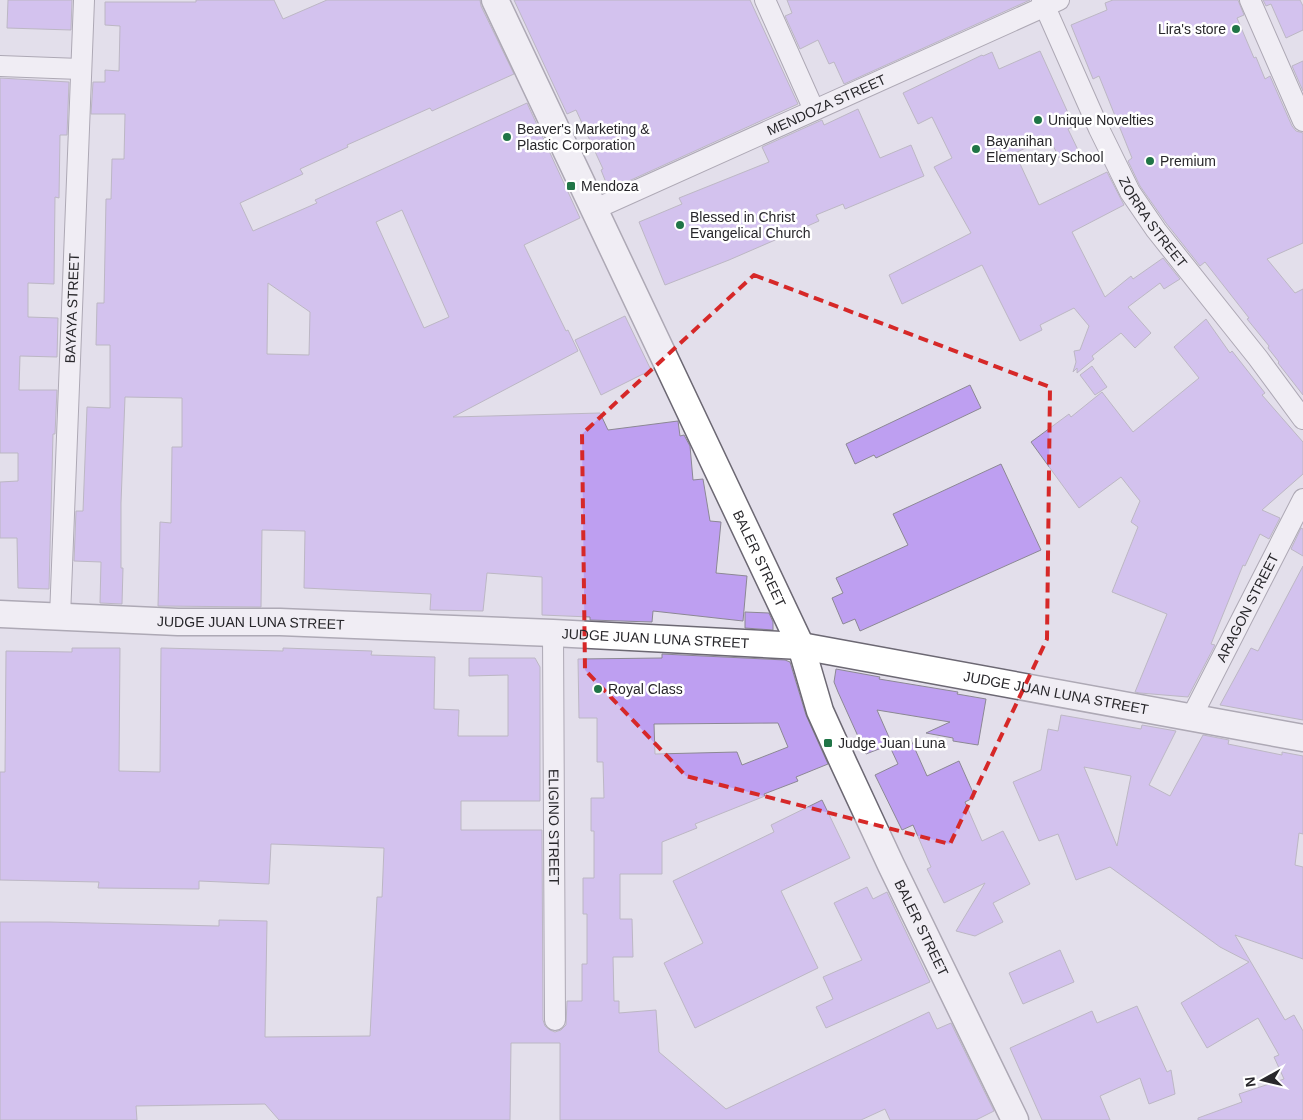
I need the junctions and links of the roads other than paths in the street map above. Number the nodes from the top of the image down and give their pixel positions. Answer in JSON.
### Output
{"nodes":[{"id":1,"x":84,"y":0,"type":"edge"},
{"id":2,"x":495,"y":0,"type":"edge"},
{"id":3,"x":765,"y":0,"type":"edge"},
{"id":4,"x":1250,"y":0,"type":"edge"},
{"id":5,"x":1049,"y":2,"type":"edge"},
{"id":6,"x":0,"y":66,"type":"edge"},
{"id":7,"x":80,"y":69,"type":"junction"},
{"id":8,"x":814,"y":110,"type":"junction"},
{"id":9,"x":1303,"y":121,"type":"edge"},
{"id":10,"x":593,"y":210,"type":"junction"},
{"id":11,"x":1303,"y":420,"type":"edge"},
{"id":12,"x":1303,"y":499,"type":"edge"},
{"id":13,"x":0,"y":614,"type":"edge"},
{"id":14,"x":60,"y":617,"type":"junction"},
{"id":15,"x":553,"y":633,"type":"junction"},
{"id":16,"x":800,"y":646,"type":"junction"},
{"id":17,"x":1192,"y":718,"type":"junction"},
{"id":18,"x":1303,"y":738,"type":"edge"},
{"id":19,"x":555,"y":1020,"type":"dead end"},
{"id":20,"x":1015,"y":1120,"type":"edge"}],
"edges":[{"from":1,"to":7,"type":"street","name":"BAYAYA STREET"},
{"from":2,"to":10,"type":"street","name":"BALER STREET"},
{"from":3,"to":8,"type":"street"},
{"from":4,"to":9,"type":"street"},
{"from":5,"to":8,"type":"street","name":"MENDOZA STREET"},
{"from":5,"to":11,"type":"street","name":"ZORRA STREET"},
{"from":6,"to":7,"type":"street"},
{"from":7,"to":14,"type":"street","name":"BAYAYA STREET"},
{"from":8,"to":10,"type":"street","name":"MENDOZA STREET"},
{"from":10,"to":16,"type":"street","name":"BALER STREET"},
{"from":12,"to":17,"type":"street","name":"ARAGON STREET"},
{"from":13,"to":14,"type":"street","name":"JUDGE JUAN LUNA STREET"},
{"from":14,"to":15,"type":"street","name":"JUDGE JUAN LUNA STREET"},
{"from":15,"to":16,"type":"street","name":"JUDGE JUAN LUNA STREET"},
{"from":15,"to":19,"type":"street","name":"ELIGINO STREET"},
{"from":16,"to":17,"type":"street","name":"JUDGE JUAN LUNA STREET"},
{"from":16,"to":20,"type":"street","name":"BALER STREET"},
{"from":17,"to":18,"type":"street","name":"JUDGE JUAN LUNA STREET"}]}
